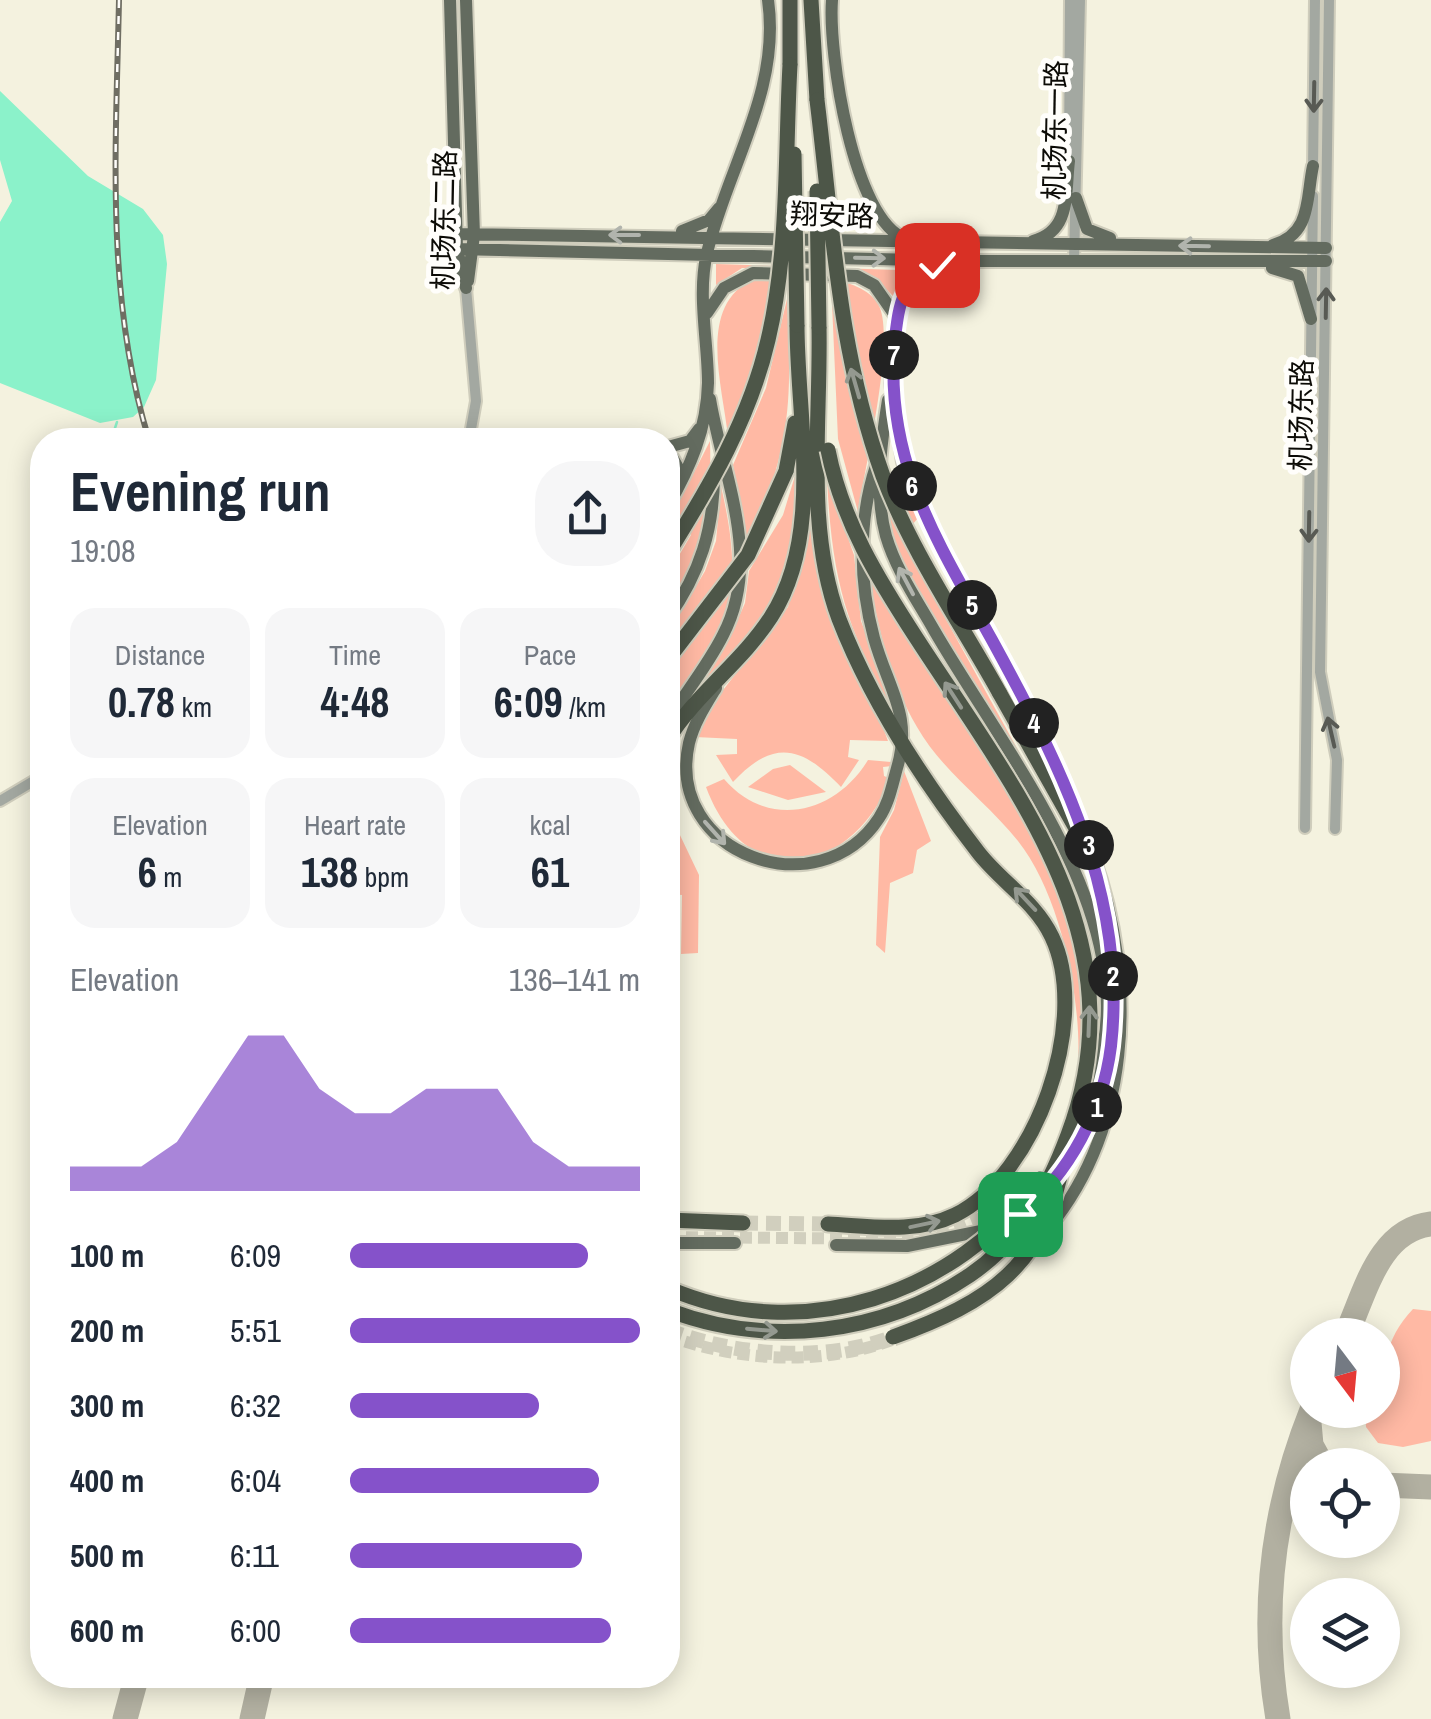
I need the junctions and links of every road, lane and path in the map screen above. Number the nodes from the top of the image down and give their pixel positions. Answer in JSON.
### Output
{"nodes":[{"id":1,"x":450,"y":0,"type":"edge"},
{"id":2,"x":466,"y":0,"type":"edge"},
{"id":3,"x":768,"y":0,"type":"edge"},
{"id":4,"x":790,"y":0,"type":"edge"},
{"id":5,"x":811,"y":0,"type":"edge"},
{"id":6,"x":832,"y":0,"type":"edge"},
{"id":7,"x":1070,"y":0,"type":"edge"},
{"id":8,"x":1080,"y":0,"type":"edge"},
{"id":9,"x":1315,"y":0,"type":"edge"},
{"id":10,"x":1329,"y":0,"type":"edge"},
{"id":11,"x":790,"y":65,"type":"junction"},
{"id":12,"x":817,"y":100,"type":"junction"},
{"id":13,"x":1068,"y":161,"type":"junction"},
{"id":14,"x":1313,"y":166,"type":"junction"},
{"id":15,"x":728,"y":194,"type":"junction"},
{"id":16,"x":1076,"y":198,"type":"junction"},
{"id":17,"x":660,"y":236,"type":"junction"},
{"id":18,"x":713,"y":236,"type":"junction"},
{"id":19,"x":457,"y":242,"type":"junction"},
{"id":20,"x":474,"y":242,"type":"junction"},
{"id":21,"x":918,"y":242,"type":"junction"},
{"id":22,"x":1018,"y":244,"type":"junction"},
{"id":23,"x":1071,"y":244,"type":"junction"},
{"id":24,"x":1157,"y":246,"type":"junction"},
{"id":25,"x":1260,"y":247,"type":"junction"},
{"id":26,"x":1319,"y":254,"type":"junction"},
{"id":27,"x":706,"y":255,"type":"junction"},
{"id":28,"x":959,"y":260,"type":"junction"},
{"id":29,"x":1220,"y":261,"type":"junction"},
{"id":30,"x":1071,"y":262,"type":"junction"},
{"id":31,"x":466,"y":288,"type":"junction"},
{"id":32,"x":898,"y":318,"type":"junction"},
{"id":33,"x":1312,"y":319,"type":"junction"},
{"id":34,"x":705,"y":321,"type":"junction"},
{"id":35,"x":891,"y":383,"type":"junction"},
{"id":36,"x":797,"y":404,"type":"junction"},
{"id":37,"x":820,"y":408,"type":"junction"},
{"id":38,"x":709,"y":425,"type":"junction"},
{"id":39,"x":472,"y":428,"type":"edge"},
{"id":40,"x":680,"y":444,"type":"edge"},
{"id":41,"x":880,"y":456,"type":"junction"},
{"id":42,"x":680,"y":485,"type":"edge"},
{"id":43,"x":680,"y":534,"type":"edge"},
{"id":44,"x":680,"y":598,"type":"edge"},
{"id":45,"x":680,"y":644,"type":"edge"},
{"id":46,"x":720,"y":682,"type":"junction"},
{"id":47,"x":680,"y":708,"type":"edge"},
{"id":48,"x":680,"y":717,"type":"edge"},
{"id":49,"x":906,"y":746,"type":"junction"},
{"id":50,"x":680,"y":751,"type":"edge"},
{"id":51,"x":686,"y":764,"type":"junction"},
{"id":52,"x":30,"y":783,"type":"edge"},
{"id":53,"x":0,"y":801,"type":"edge"},
{"id":54,"x":1305,"y":828,"type":"dead end"},
{"id":55,"x":1335,"y":829,"type":"dead end"},
{"id":56,"x":1098,"y":869,"type":"junction"},
{"id":57,"x":1100,"y":1101,"type":"junction"},
{"id":58,"x":1075,"y":1117,"type":"junction"},
{"id":59,"x":1065,"y":1143,"type":"junction"},
{"id":60,"x":993,"y":1213,"type":"tunnel mouth"},
{"id":61,"x":680,"y":1220,"type":"edge"},
{"id":62,"x":743,"y":1223,"type":"tunnel mouth"},
{"id":63,"x":828,"y":1224,"type":"tunnel mouth"},
{"id":64,"x":680,"y":1243,"type":"edge"},
{"id":65,"x":736,"y":1244,"type":"dead end"},
{"id":66,"x":836,"y":1245,"type":"dead end"},
{"id":67,"x":680,"y":1292,"type":"edge"},
{"id":68,"x":680,"y":1314,"type":"edge"},
{"id":69,"x":901,"y":1335,"type":"joint"}],
"edges":[{"from":1,"to":19,"type":"main road","name":"机场东二路"},
{"from":2,"to":20,"type":"main road","name":"机场东二路"},
{"from":3,"to":15,"type":"main road"},
{"from":4,"to":11,"type":"highway"},
{"from":5,"to":12,"type":"highway"},
{"from":6,"to":21,"type":"main road"},
{"from":7,"to":13,"type":"street","name":"机场东一路"},
{"from":8,"to":16,"type":"street","name":"机场东一路"},
{"from":9,"to":14,"type":"street","name":"机场东路","one_way":true},
{"from":10,"to":26,"type":"street","name":"机场东路"},
{"from":11,"to":36,"type":"highway","bridge":true},
{"from":11,"to":43,"type":"highway","bridge":true},
{"from":12,"to":37,"type":"highway","bridge":true},
{"from":56,"to":12,"type":"highway","one_way":true,"bridge":true},
{"from":13,"to":22,"type":"main road"},
{"from":13,"to":23,"type":"street","name":"机场东一路"},
{"from":14,"to":25,"type":"main road"},
{"from":14,"to":26,"type":"street","name":"机场东路"},
{"from":15,"to":17,"type":"main road"},
{"from":15,"to":18,"type":"main road"},
{"from":16,"to":23,"type":"street","name":"机场东一路"},
{"from":16,"to":24,"type":"main road"},
{"from":17,"to":18,"type":"main road","name":"翔安路"},
{"from":17,"to":20,"type":"main road","name":"翔安路","one_way":true},
{"from":18,"to":21,"type":"main road","name":"翔安路"},
{"from":18,"to":27,"type":"main road"},
{"from":19,"to":20,"type":"main road","name":"翔安路"},
{"from":19,"to":31,"type":"main road","name":"机场东二路"},
{"from":20,"to":27,"type":"main road","name":"翔安路"},
{"from":20,"to":31,"type":"main road","name":"机场东二路"},
{"from":21,"to":22,"type":"main road","name":"翔安路"},
{"from":22,"to":23,"type":"main road","name":"翔安路"},
{"from":23,"to":24,"type":"main road","name":"翔安路"},
{"from":23,"to":30,"type":"street","name":"机场东一路"},
{"from":25,"to":24,"type":"main road","name":"翔安路","one_way":true},
{"from":25,"to":26,"type":"main road","name":"翔安路"},
{"from":26,"to":29,"type":"main road","name":"翔安路"},
{"from":26,"to":33,"type":"street","name":"机场东路"},
{"from":55,"to":26,"type":"street","name":"机场东路","one_way":true},
{"from":27,"to":28,"type":"main road","name":"翔安路","one_way":true},
{"from":27,"to":34,"type":"main road"},
{"from":28,"to":30,"type":"main road","name":"翔安路"},
{"from":28,"to":32,"type":"main road"},
{"from":29,"to":30,"type":"main road","name":"翔安路"},
{"from":29,"to":33,"type":"main road"},
{"from":31,"to":39,"type":"street","name":"机场东二路"},
{"from":32,"to":34,"type":"main road"},
{"from":32,"to":35,"type":"main road"},
{"from":33,"to":54,"type":"street","name":"机场东路","one_way":true},
{"from":34,"to":38,"type":"main road"},
{"from":35,"to":41,"type":"main road"},
{"from":35,"to":56,"type":"main road"},
{"from":36,"to":45,"type":"highway","bridge":true},
{"from":36,"to":46,"type":"highway"},
{"from":37,"to":49,"type":"highway"},
{"from":58,"to":37,"type":"highway","one_way":true,"bridge":true},
{"from":38,"to":40,"type":"main road"},
{"from":38,"to":42,"type":"main road"},
{"from":38,"to":44,"type":"main road"},
{"from":38,"to":47,"type":"main road"},
{"from":41,"to":49,"type":"main road"},
{"from":58,"to":41,"type":"main road","one_way":true},
{"from":46,"to":48,"type":"highway"},
{"from":46,"to":51,"type":"main road"},
{"from":51,"to":49,"type":"main road","one_way":true},
{"from":63,"to":49,"type":"highway","one_way":true},
{"from":50,"to":51,"type":"main road"},
{"from":52,"to":53,"type":"street"},
{"from":56,"to":57,"type":"main road"},
{"from":56,"to":69,"type":"main road"},
{"from":57,"to":60,"type":"main road"},
{"from":57,"to":66,"type":"main road"},
{"from":58,"to":59,"type":"highway","bridge":true},
{"from":59,"to":67,"type":"highway","bridge":true},
{"from":68,"to":59,"type":"highway","one_way":true,"bridge":true},
{"from":59,"to":69,"type":"highway","bridge":true},
{"from":61,"to":62,"type":"highway"},
{"from":64,"to":65,"type":"main road"}]}
